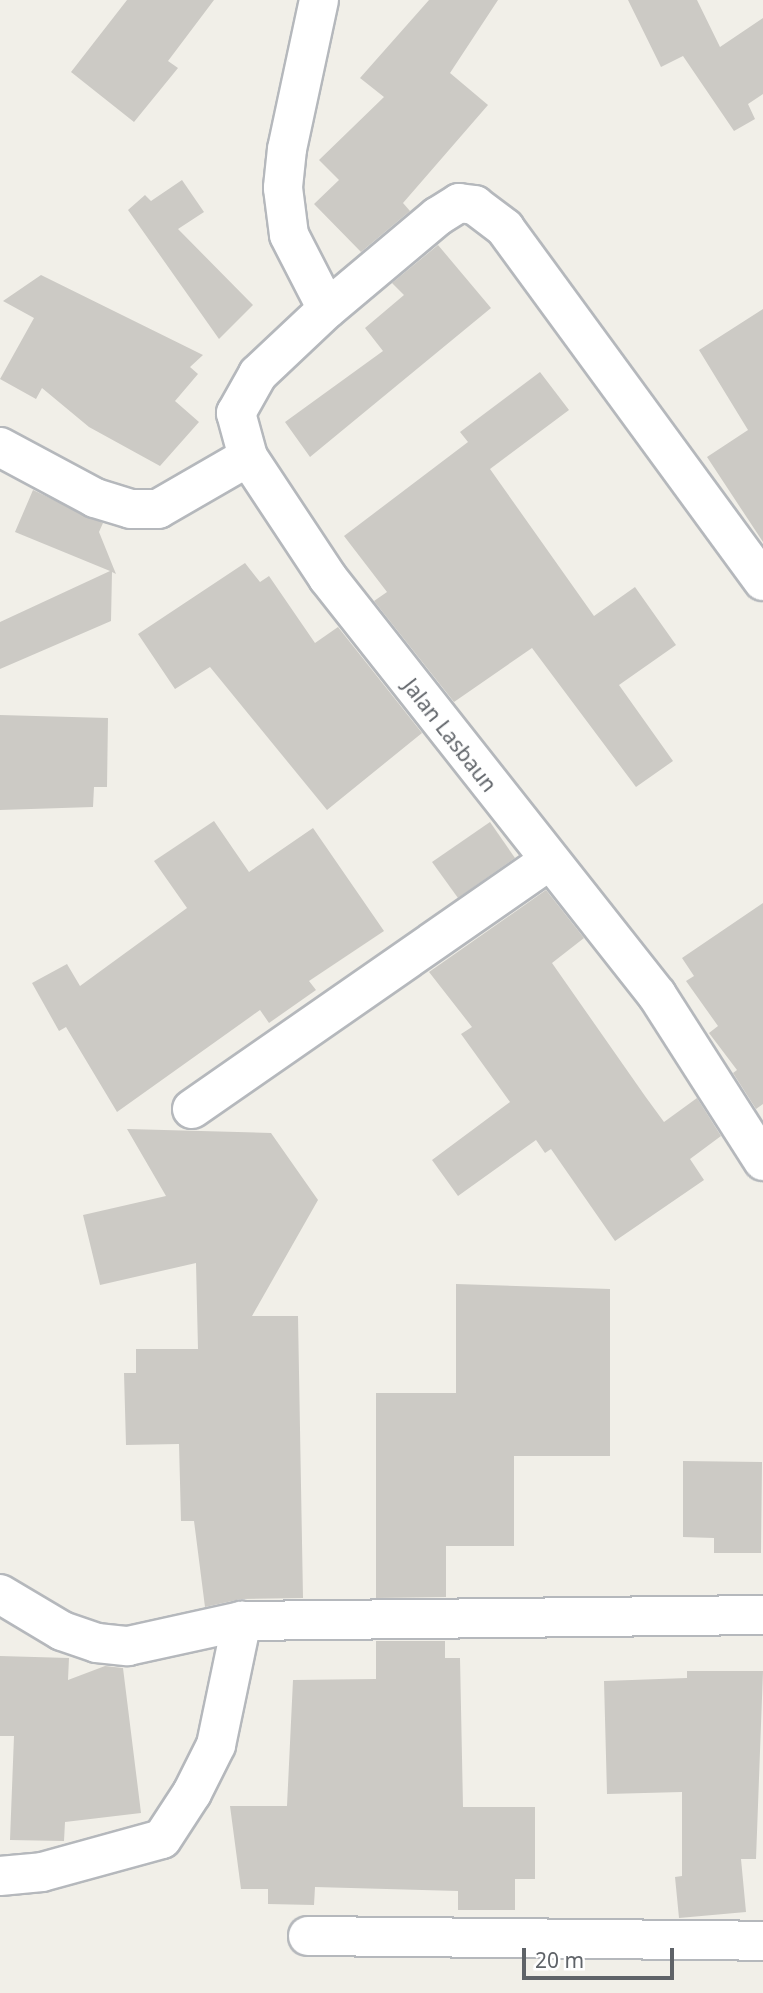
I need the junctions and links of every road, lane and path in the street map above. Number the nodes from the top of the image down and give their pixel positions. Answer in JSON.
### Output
{"nodes":[{"id":1,"x":319,"y":0,"type":"edge"},
{"id":2,"x":327,"y":309,"type":"junction"},
{"id":3,"x":0,"y":447,"type":"edge"},
{"id":4,"x":248,"y":457,"type":"junction"},
{"id":5,"x":763,"y":581,"type":"edge"},
{"id":6,"x":548,"y":862,"type":"junction"},
{"id":7,"x":192,"y":1110,"type":"dead end"},
{"id":8,"x":763,"y":1161,"type":"edge"},
{"id":9,"x":0,"y":1594,"type":"edge"},
{"id":10,"x":763,"y":1615,"type":"edge"},
{"id":11,"x":242,"y":1621,"type":"junction"},
{"id":12,"x":0,"y":1876,"type":"edge"},
{"id":13,"x":308,"y":1936,"type":"dead end"},
{"id":14,"x":763,"y":1941,"type":"edge"}],
"edges":[{"from":1,"to":2,"type":"street"},
{"from":2,"to":4,"type":"street","name":"Jalan Lasbaun"},
{"from":2,"to":5,"type":"street","name":"Jalan Lasbaun"},
{"from":3,"to":4,"type":"street"},
{"from":4,"to":6,"type":"street","name":"Jalan Lasbaun"},
{"from":6,"to":7,"type":"street"},
{"from":6,"to":8,"type":"street","name":"Jalan Lasbaun"},
{"from":9,"to":11,"type":"street"},
{"from":10,"to":11,"type":"street"},
{"from":11,"to":12,"type":"street"},
{"from":13,"to":14,"type":"street"}]}
